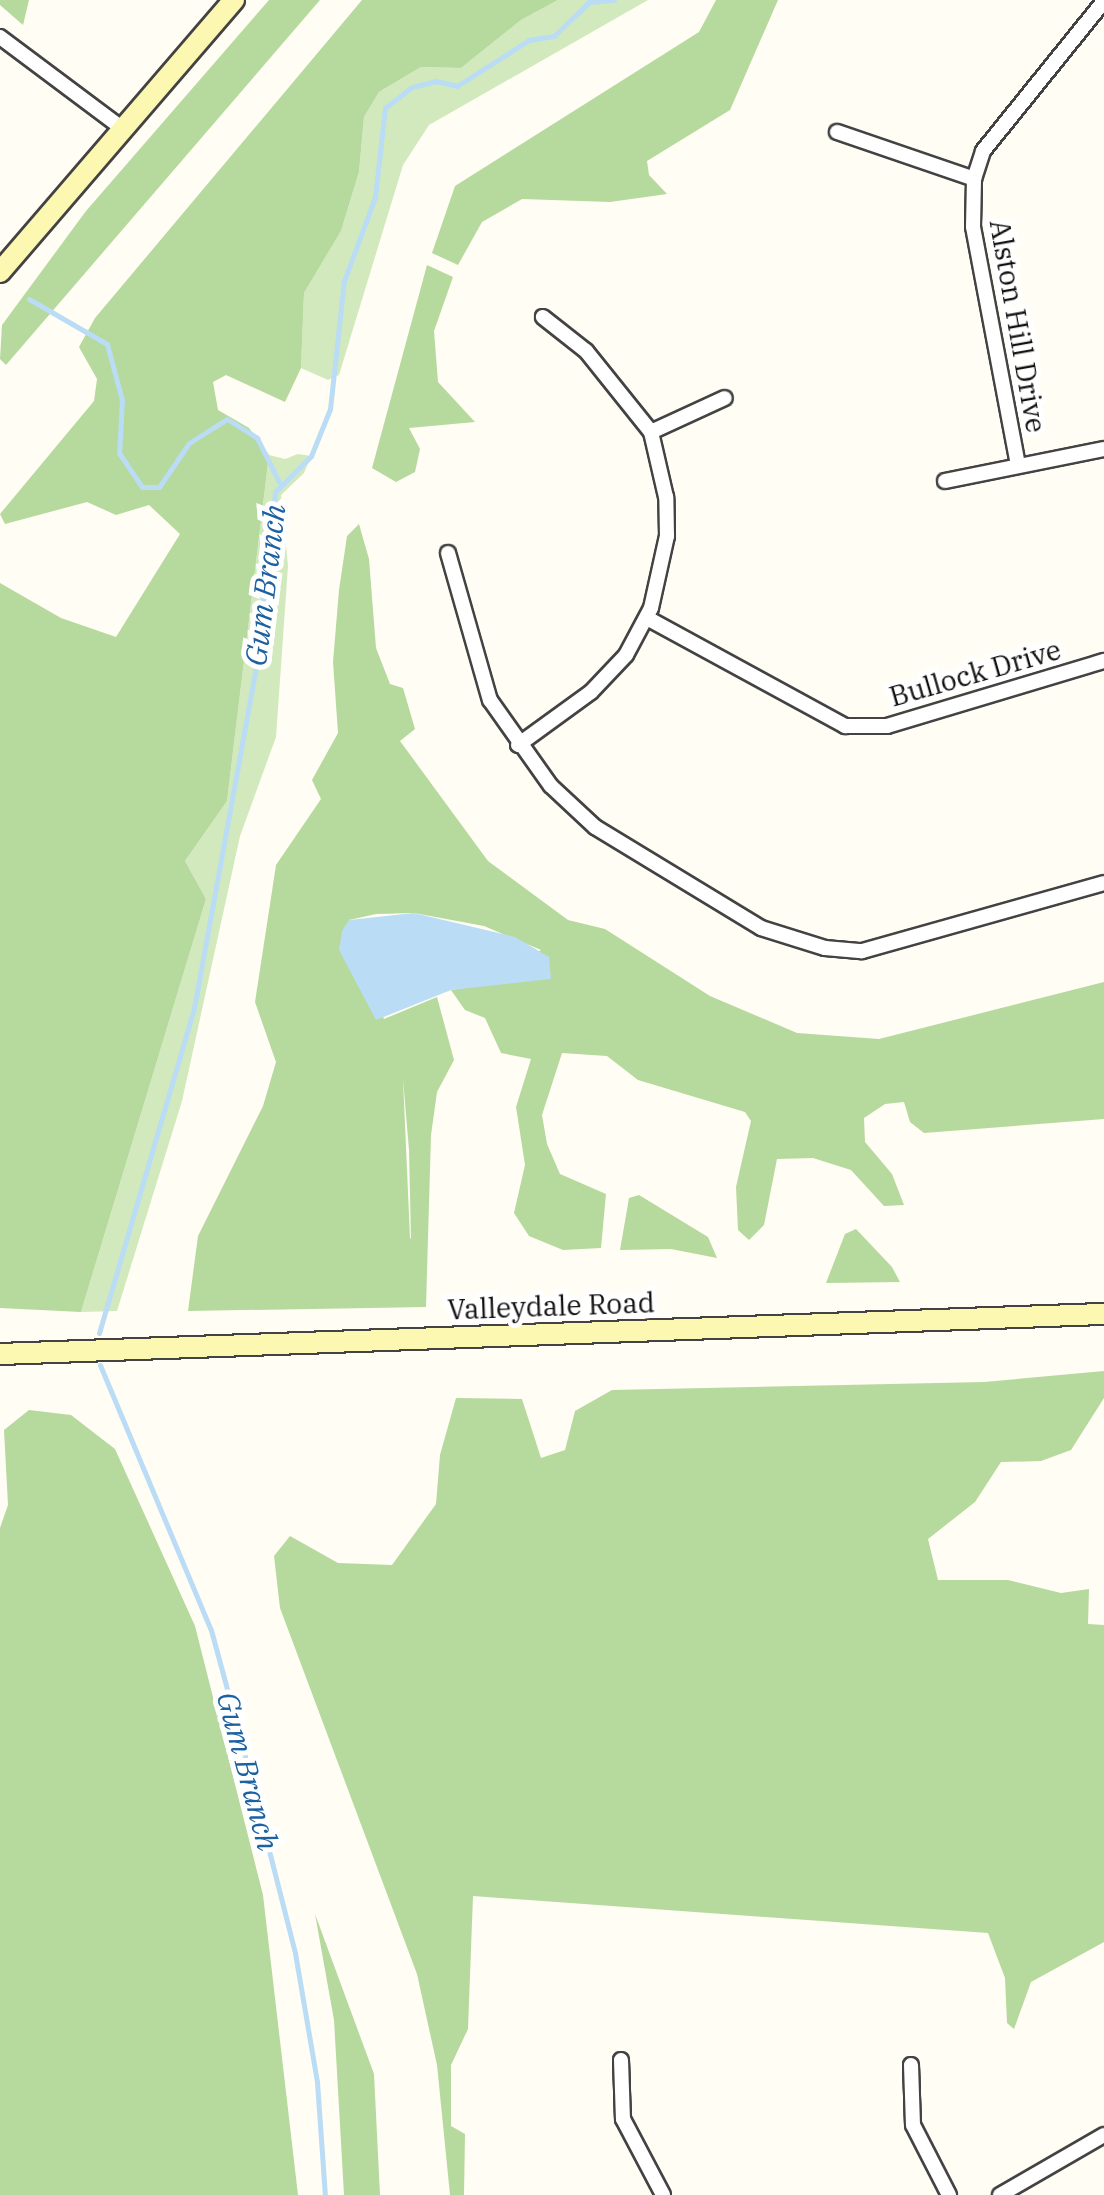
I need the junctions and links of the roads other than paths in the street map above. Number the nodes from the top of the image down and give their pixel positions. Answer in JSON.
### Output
{"nodes":[{"id":1,"x":234,"y":0,"type":"edge"},
{"id":2,"x":1099,"y":2,"type":"edge"},
{"id":3,"x":0,"y":37,"type":"edge"},
{"id":4,"x":123,"y":129,"type":"junction"},
{"id":5,"x":837,"y":132,"type":"dead end"},
{"id":6,"x":974,"y":180,"type":"junction"},
{"id":7,"x":0,"y":272,"type":"edge"},
{"id":8,"x":543,"y":317,"type":"dead end"},
{"id":9,"x":725,"y":398,"type":"dead end"},
{"id":10,"x":651,"y":432,"type":"junction"},
{"id":11,"x":1104,"y":449,"type":"edge"},
{"id":12,"x":1018,"y":466,"type":"junction"},
{"id":13,"x":946,"y":480,"type":"dead end"},
{"id":14,"x":448,"y":553,"type":"dead end"},
{"id":15,"x":647,"y":618,"type":"junction"},
{"id":16,"x":1104,"y":661,"type":"edge"},
{"id":17,"x":518,"y":745,"type":"junction"},
{"id":18,"x":1104,"y":883,"type":"edge"},
{"id":19,"x":1104,"y":1314,"type":"edge"},
{"id":20,"x":0,"y":1354,"type":"edge"},
{"id":21,"x":621,"y":2060,"type":"dead end"},
{"id":22,"x":911,"y":2066,"type":"dead end"},
{"id":23,"x":1104,"y":2135,"type":"edge"},
{"id":24,"x":662,"y":2195,"type":"edge"},
{"id":25,"x":950,"y":2195,"type":"edge"},
{"id":26,"x":1000,"y":2195,"type":"edge"}],
"edges":[{"from":1,"to":4,"type":"street"},
{"from":2,"to":6,"type":"street","name":"Alston Hill Drive"},
{"from":3,"to":4,"type":"street"},
{"from":4,"to":7,"type":"street"},
{"from":5,"to":6,"type":"street"},
{"from":6,"to":12,"type":"street","name":"Alston Hill Drive"},
{"from":8,"to":10,"type":"street"},
{"from":9,"to":10,"type":"street"},
{"from":10,"to":15,"type":"street"},
{"from":11,"to":12,"type":"street"},
{"from":12,"to":13,"type":"street"},
{"from":14,"to":17,"type":"street"},
{"from":15,"to":16,"type":"street","name":"Bullock Drive"},
{"from":15,"to":17,"type":"street"},
{"from":17,"to":18,"type":"street"},
{"from":19,"to":20,"type":"street","name":"Valleydale Road"},
{"from":21,"to":24,"type":"street"},
{"from":22,"to":25,"type":"street"},
{"from":23,"to":26,"type":"street"}]}
